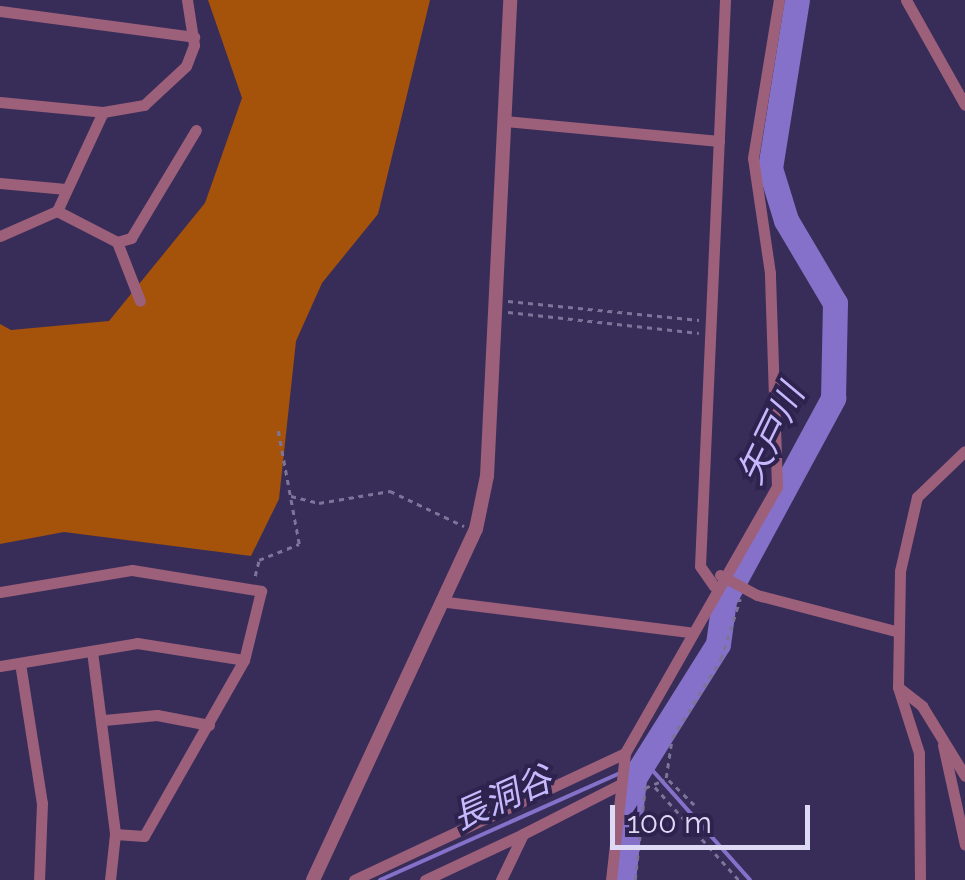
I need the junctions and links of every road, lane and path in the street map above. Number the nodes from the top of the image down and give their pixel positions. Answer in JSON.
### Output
{"nodes":[{"id":1,"x":187,"y":0,"type":"edge"},
{"id":2,"x":510,"y":0,"type":"edge"},
{"id":3,"x":725,"y":0,"type":"edge"},
{"id":4,"x":778,"y":0,"type":"edge"},
{"id":5,"x":906,"y":0,"type":"edge"},
{"id":6,"x":0,"y":11,"type":"edge"},
{"id":7,"x":194,"y":37,"type":"junction"},
{"id":8,"x":0,"y":102,"type":"edge"},
{"id":9,"x":965,"y":105,"type":"edge"},
{"id":10,"x":104,"y":112,"type":"junction"},
{"id":11,"x":504,"y":122,"type":"junction"},
{"id":12,"x":196,"y":130,"type":"dead end"},
{"id":13,"x":719,"y":141,"type":"junction"},
{"id":14,"x":0,"y":183,"type":"edge"},
{"id":15,"x":66,"y":189,"type":"junction"},
{"id":16,"x":57,"y":212,"type":"junction"},
{"id":17,"x":0,"y":236,"type":"edge"},
{"id":18,"x":117,"y":242,"type":"junction"},
{"id":19,"x":140,"y":301,"type":"dead end"},
{"id":20,"x":496,"y":306,"type":"junction"},
{"id":21,"x":711,"y":328,"type":"junction"},
{"id":22,"x":278,"y":431,"type":"dead end"},
{"id":23,"x":965,"y":451,"type":"edge"},
{"id":24,"x":291,"y":496,"type":"junction"},
{"id":25,"x":476,"y":530,"type":"junction"},
{"id":26,"x":717,"y":581,"type":"junction"},
{"id":27,"x":252,"y":588,"type":"junction"},
{"id":28,"x":744,"y":588,"type":"junction"},
{"id":29,"x":0,"y":592,"type":"edge"},
{"id":30,"x":447,"y":602,"type":"junction"},
{"id":31,"x":895,"y":631,"type":"junction"},
{"id":32,"x":689,"y":632,"type":"junction"},
{"id":33,"x":92,"y":652,"type":"junction"},
{"id":34,"x":244,"y":660,"type":"junction"},
{"id":35,"x":20,"y":662,"type":"junction"},
{"id":36,"x":0,"y":666,"type":"edge"},
{"id":37,"x":898,"y":688,"type":"junction"},
{"id":38,"x":104,"y":720,"type":"junction"},
{"id":39,"x":208,"y":726,"type":"junction"},
{"id":40,"x":942,"y":745,"type":"junction"},
{"id":41,"x":624,"y":758,"type":"junction"},
{"id":42,"x":965,"y":776,"type":"edge"},
{"id":43,"x":666,"y":778,"type":"junction"},
{"id":44,"x":620,"y":784,"type":"junction"},
{"id":45,"x":655,"y":787,"type":"junction"},
{"id":46,"x":694,"y":805,"type":"dead end"},
{"id":47,"x":116,"y":834,"type":"junction"},
{"id":48,"x":523,"y":834,"type":"junction"},
{"id":49,"x":965,"y":845,"type":"edge"},
{"id":50,"x":38,"y":880,"type":"edge"},
{"id":51,"x":110,"y":880,"type":"edge"},
{"id":52,"x":314,"y":880,"type":"edge"},
{"id":53,"x":354,"y":880,"type":"edge"},
{"id":54,"x":425,"y":880,"type":"edge"},
{"id":55,"x":501,"y":880,"type":"edge"},
{"id":56,"x":611,"y":880,"type":"edge"},
{"id":57,"x":636,"y":880,"type":"edge"},
{"id":58,"x":739,"y":880,"type":"edge"},
{"id":59,"x":920,"y":880,"type":"edge"}],
"edges":[{"from":1,"to":7,"type":"street"},
{"from":2,"to":11,"type":"street"},
{"from":3,"to":13,"type":"street"},
{"from":4,"to":26,"type":"street"},
{"from":5,"to":9,"type":"street"},
{"from":6,"to":7,"type":"street"},
{"from":7,"to":10,"type":"street"},
{"from":8,"to":10,"type":"street"},
{"from":10,"to":15,"type":"street"},
{"from":11,"to":13,"type":"street"},
{"from":11,"to":20,"type":"street"},
{"from":12,"to":18,"type":"street"},
{"from":13,"to":21,"type":"street"},
{"from":14,"to":15,"type":"street"},
{"from":15,"to":16,"type":"street"},
{"from":16,"to":17,"type":"street"},
{"from":16,"to":18,"type":"street"},
{"from":18,"to":19,"type":"street"},
{"from":20,"to":21,"type":"path"},
{"from":20,"to":21,"type":"path"},
{"from":20,"to":25,"type":"street"},
{"from":21,"to":26,"type":"street"},
{"from":22,"to":24,"type":"path"},
{"from":23,"to":31,"type":"street"},
{"from":24,"to":25,"type":"path"},
{"from":24,"to":27,"type":"path"},
{"from":25,"to":30,"type":"street"},
{"from":26,"to":28,"type":"street"},
{"from":26,"to":32,"type":"street"},
{"from":27,"to":29,"type":"street"},
{"from":27,"to":34,"type":"street"},
{"from":28,"to":31,"type":"street"},
{"from":28,"to":43,"type":"path"},
{"from":30,"to":32,"type":"street"},
{"from":30,"to":52,"type":"street"},
{"from":31,"to":37,"type":"street"},
{"from":32,"to":41,"type":"street"},
{"from":33,"to":34,"type":"street"},
{"from":33,"to":35,"type":"street"},
{"from":33,"to":38,"type":"street"},
{"from":34,"to":39,"type":"street"},
{"from":35,"to":36,"type":"street"},
{"from":35,"to":50,"type":"street"},
{"from":37,"to":40,"type":"street"},
{"from":37,"to":59,"type":"street"},
{"from":38,"to":39,"type":"street"},
{"from":38,"to":47,"type":"street"},
{"from":39,"to":47,"type":"street"},
{"from":40,"to":42,"type":"street"},
{"from":40,"to":49,"type":"street"},
{"from":41,"to":44,"type":"street"},
{"from":41,"to":53,"type":"street"},
{"from":43,"to":45,"type":"path"},
{"from":43,"to":46,"type":"path"},
{"from":44,"to":48,"type":"street"},
{"from":44,"to":56,"type":"street"},
{"from":45,"to":57,"type":"path"},
{"from":45,"to":58,"type":"path"},
{"from":47,"to":51,"type":"street"},
{"from":48,"to":54,"type":"street"},
{"from":48,"to":55,"type":"street"}]}
